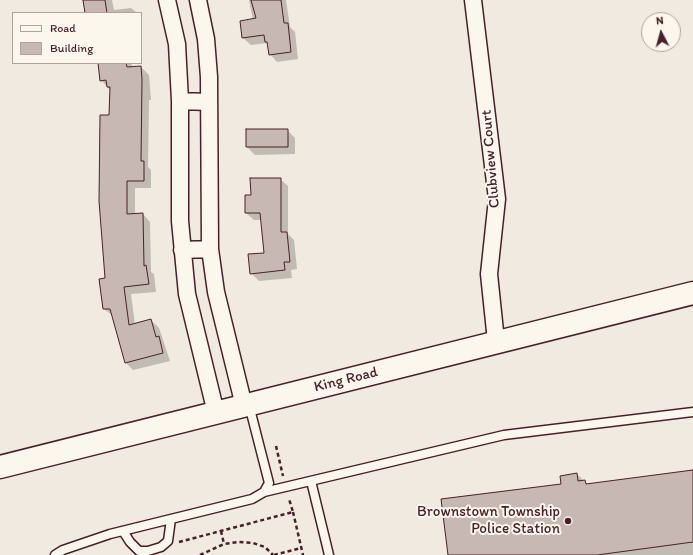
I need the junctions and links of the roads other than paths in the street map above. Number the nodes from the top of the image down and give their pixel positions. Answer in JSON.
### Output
{"nodes":[{"id":1,"x":168,"y":0,"type":"edge"},
{"id":2,"x":198,"y":0,"type":"edge"},
{"id":3,"x":473,"y":0,"type":"edge"},
{"id":4,"x":180,"y":101,"type":"junction"},
{"id":5,"x":209,"y":102,"type":"junction"},
{"id":6,"x":210,"y":249,"type":"junction"},
{"id":7,"x":182,"y":250,"type":"junction"},
{"id":8,"x":693,"y":293,"type":"edge"},
{"id":9,"x":496,"y":342,"type":"junction"},
{"id":10,"x":246,"y":405,"type":"junction"},
{"id":11,"x":693,"y":412,"type":"edge"},
{"id":12,"x":216,"y":413,"type":"junction"},
{"id":13,"x":0,"y":467,"type":"edge"},
{"id":14,"x":311,"y":481,"type":"junction"},
{"id":15,"x":264,"y":492,"type":"junction"},
{"id":16,"x":171,"y":519,"type":"junction"},
{"id":17,"x":124,"y":530,"type":"junction"},
{"id":18,"x":55,"y":555,"type":"edge"},
{"id":19,"x":329,"y":555,"type":"edge"}],
"edges":[{"from":1,"to":4,"type":"street"},
{"from":2,"to":5,"type":"street"},
{"from":3,"to":9,"type":"street","name":"Clubview Court"},
{"from":4,"to":5,"type":"street"},
{"from":4,"to":7,"type":"street"},
{"from":5,"to":6,"type":"street"},
{"from":6,"to":7,"type":"street"},
{"from":6,"to":10,"type":"street"},
{"from":7,"to":12,"type":"street"},
{"from":8,"to":9,"type":"main road","name":"King Road"},
{"from":9,"to":10,"type":"main road","name":"King Road"},
{"from":10,"to":12,"type":"main road","name":"King Road"},
{"from":10,"to":15,"type":"lane"},
{"from":11,"to":14,"type":"lane"},
{"from":12,"to":13,"type":"main road","name":"King Road"},
{"from":14,"to":15,"type":"lane"},
{"from":14,"to":19,"type":"lane"},
{"from":15,"to":16,"type":"lane"},
{"from":16,"to":17,"type":"lane"},
{"from":16,"to":17,"type":"lane"},
{"from":17,"to":18,"type":"lane"}]}
